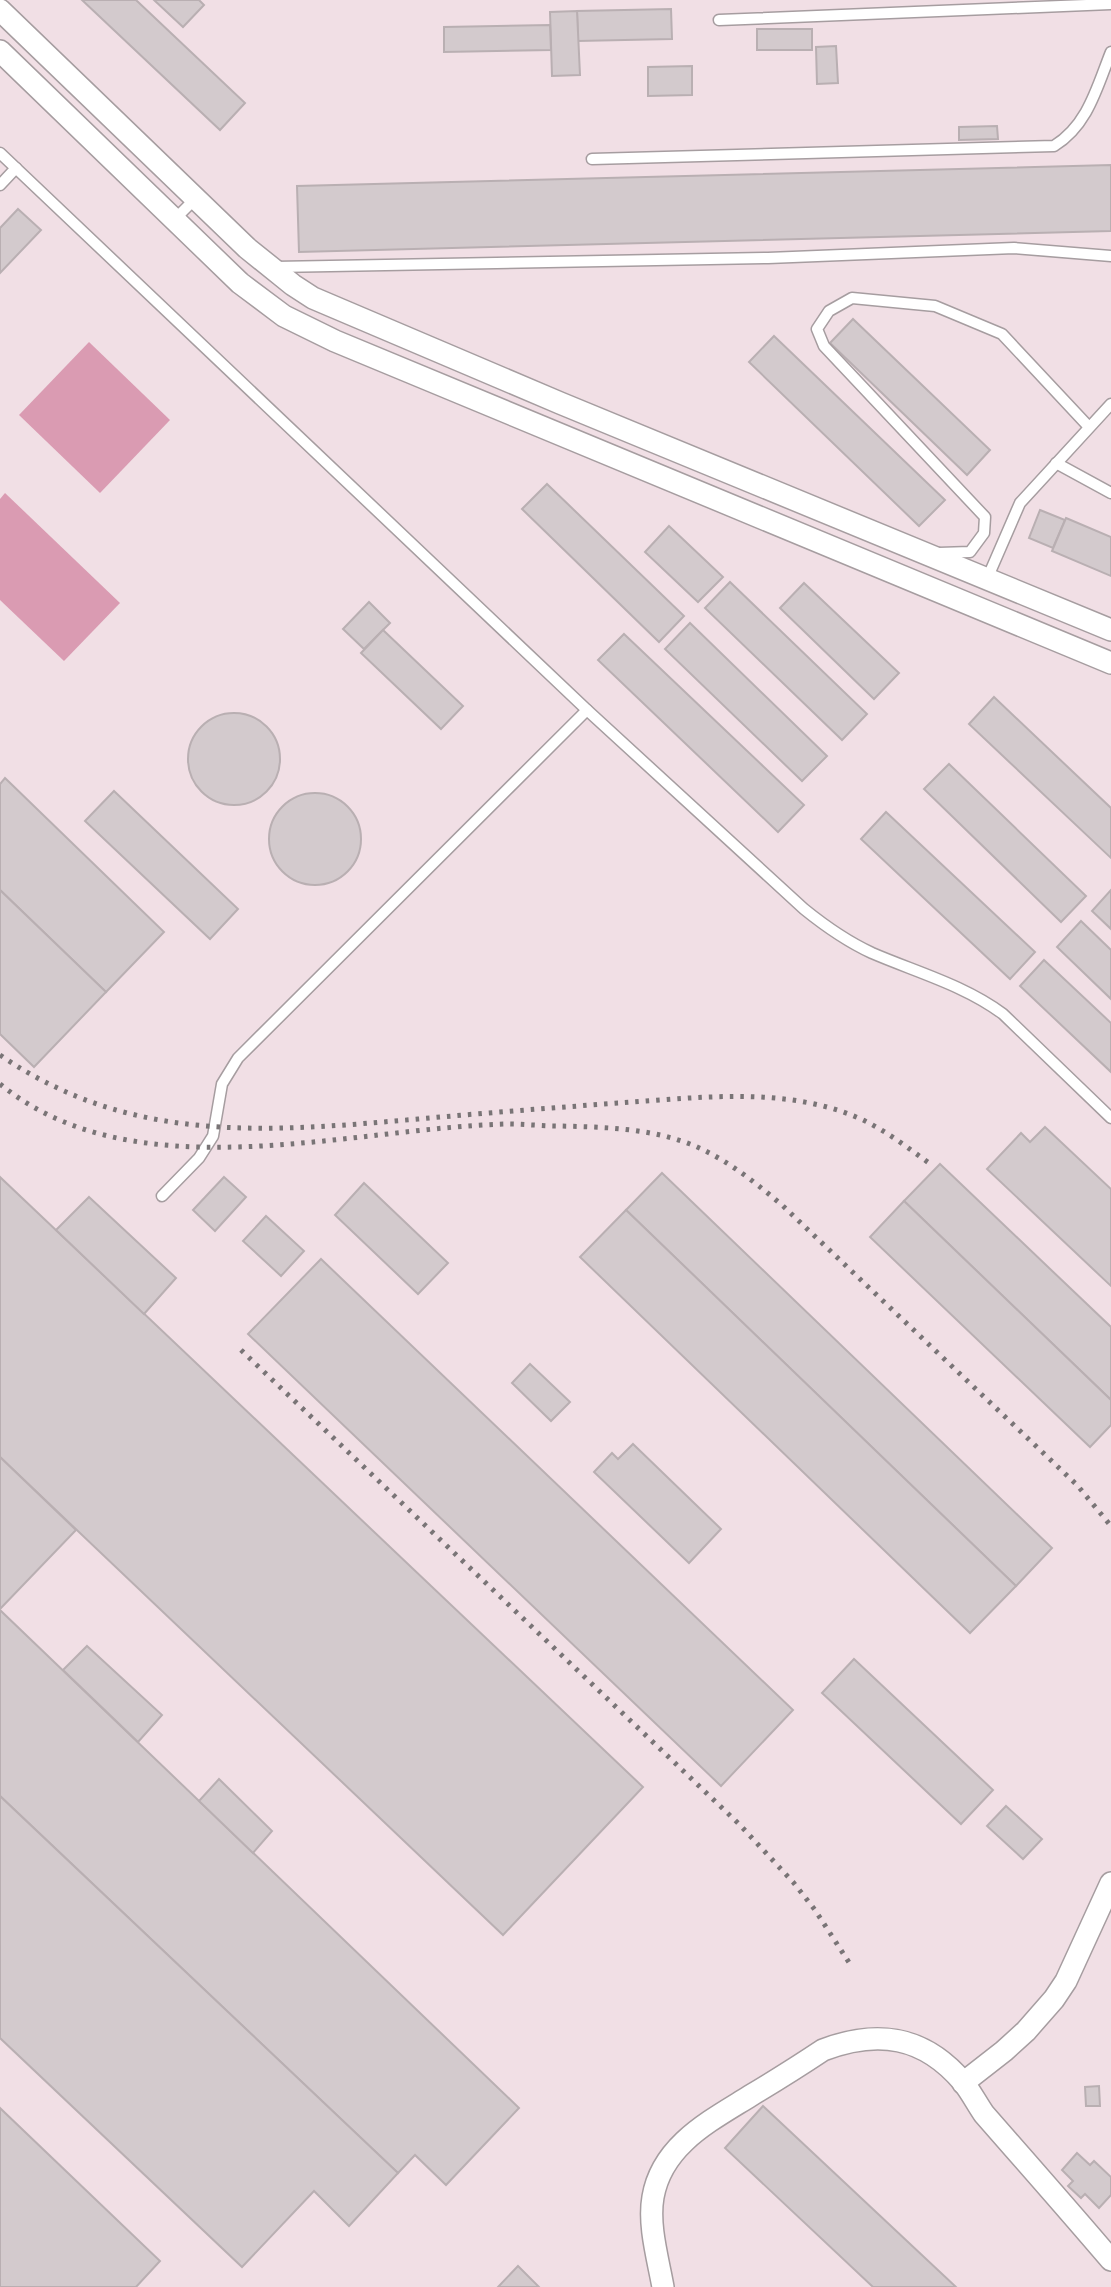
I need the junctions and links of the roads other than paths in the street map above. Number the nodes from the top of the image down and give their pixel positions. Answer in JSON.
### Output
{"nodes":[{"id":1,"x":1111,"y":4,"type":"edge"},
{"id":2,"x":0,"y":10,"type":"edge"},
{"id":3,"x":719,"y":20,"type":"dead end"},
{"id":4,"x":0,"y":51,"type":"edge"},
{"id":5,"x":1111,"y":52,"type":"edge"},
{"id":6,"x":0,"y":153,"type":"edge"},
{"id":7,"x":592,"y":159,"type":"dead end"},
{"id":8,"x":16,"y":168,"type":"junction"},
{"id":9,"x":0,"y":185,"type":"edge"},
{"id":10,"x":195,"y":199,"type":"junction"},
{"id":11,"x":174,"y":220,"type":"junction"},
{"id":12,"x":1111,"y":256,"type":"edge"},
{"id":13,"x":268,"y":267,"type":"junction"},
{"id":14,"x":307,"y":311,"type":"junction"},
{"id":15,"x":1111,"y":404,"type":"edge"},
{"id":16,"x":554,"y":416,"type":"junction"},
{"id":17,"x":1089,"y":427,"type":"junction"},
{"id":18,"x":1056,"y":463,"type":"junction"},
{"id":19,"x":1111,"y":493,"type":"edge"},
{"id":20,"x":925,"y":554,"type":"junction"},
{"id":21,"x":987,"y":579,"type":"junction"},
{"id":22,"x":975,"y":607,"type":"junction"},
{"id":23,"x":1111,"y":630,"type":"edge"},
{"id":24,"x":1111,"y":663,"type":"edge"},
{"id":25,"x":587,"y":710,"type":"junction"},
{"id":26,"x":1111,"y":1118,"type":"edge"},
{"id":27,"x":162,"y":1196,"type":"dead end"},
{"id":28,"x":1111,"y":1883,"type":"edge"},
{"id":29,"x":963,"y":2082,"type":"junction"},
{"id":30,"x":1111,"y":2260,"type":"edge"},
{"id":31,"x":663,"y":2287,"type":"edge"}],
"edges":[{"from":1,"to":3,"type":"lane"},
{"from":2,"to":10,"type":"street"},
{"from":4,"to":11,"type":"street"},
{"from":5,"to":7,"type":"lane"},
{"from":6,"to":8,"type":"lane"},
{"from":8,"to":9,"type":"lane"},
{"from":8,"to":25,"type":"lane"},
{"from":10,"to":11,"type":"lane"},
{"from":10,"to":13,"type":"street"},
{"from":11,"to":14,"type":"street"},
{"from":12,"to":13,"type":"lane"},
{"from":13,"to":14,"type":"street"},
{"from":14,"to":16,"type":"street"},
{"from":14,"to":16,"type":"street"},
{"from":15,"to":17,"type":"lane"},
{"from":16,"to":20,"type":"street"},
{"from":16,"to":22,"type":"street"},
{"from":17,"to":18,"type":"lane"},
{"from":17,"to":20,"type":"lane"},
{"from":18,"to":19,"type":"lane"},
{"from":18,"to":21,"type":"lane"},
{"from":20,"to":21,"type":"street"},
{"from":21,"to":22,"type":"street"},
{"from":21,"to":23,"type":"street"},
{"from":22,"to":24,"type":"street"},
{"from":25,"to":26,"type":"lane"},
{"from":25,"to":27,"type":"lane"},
{"from":28,"to":29,"type":"street"},
{"from":29,"to":30,"type":"street"},
{"from":29,"to":31,"type":"street"}]}
